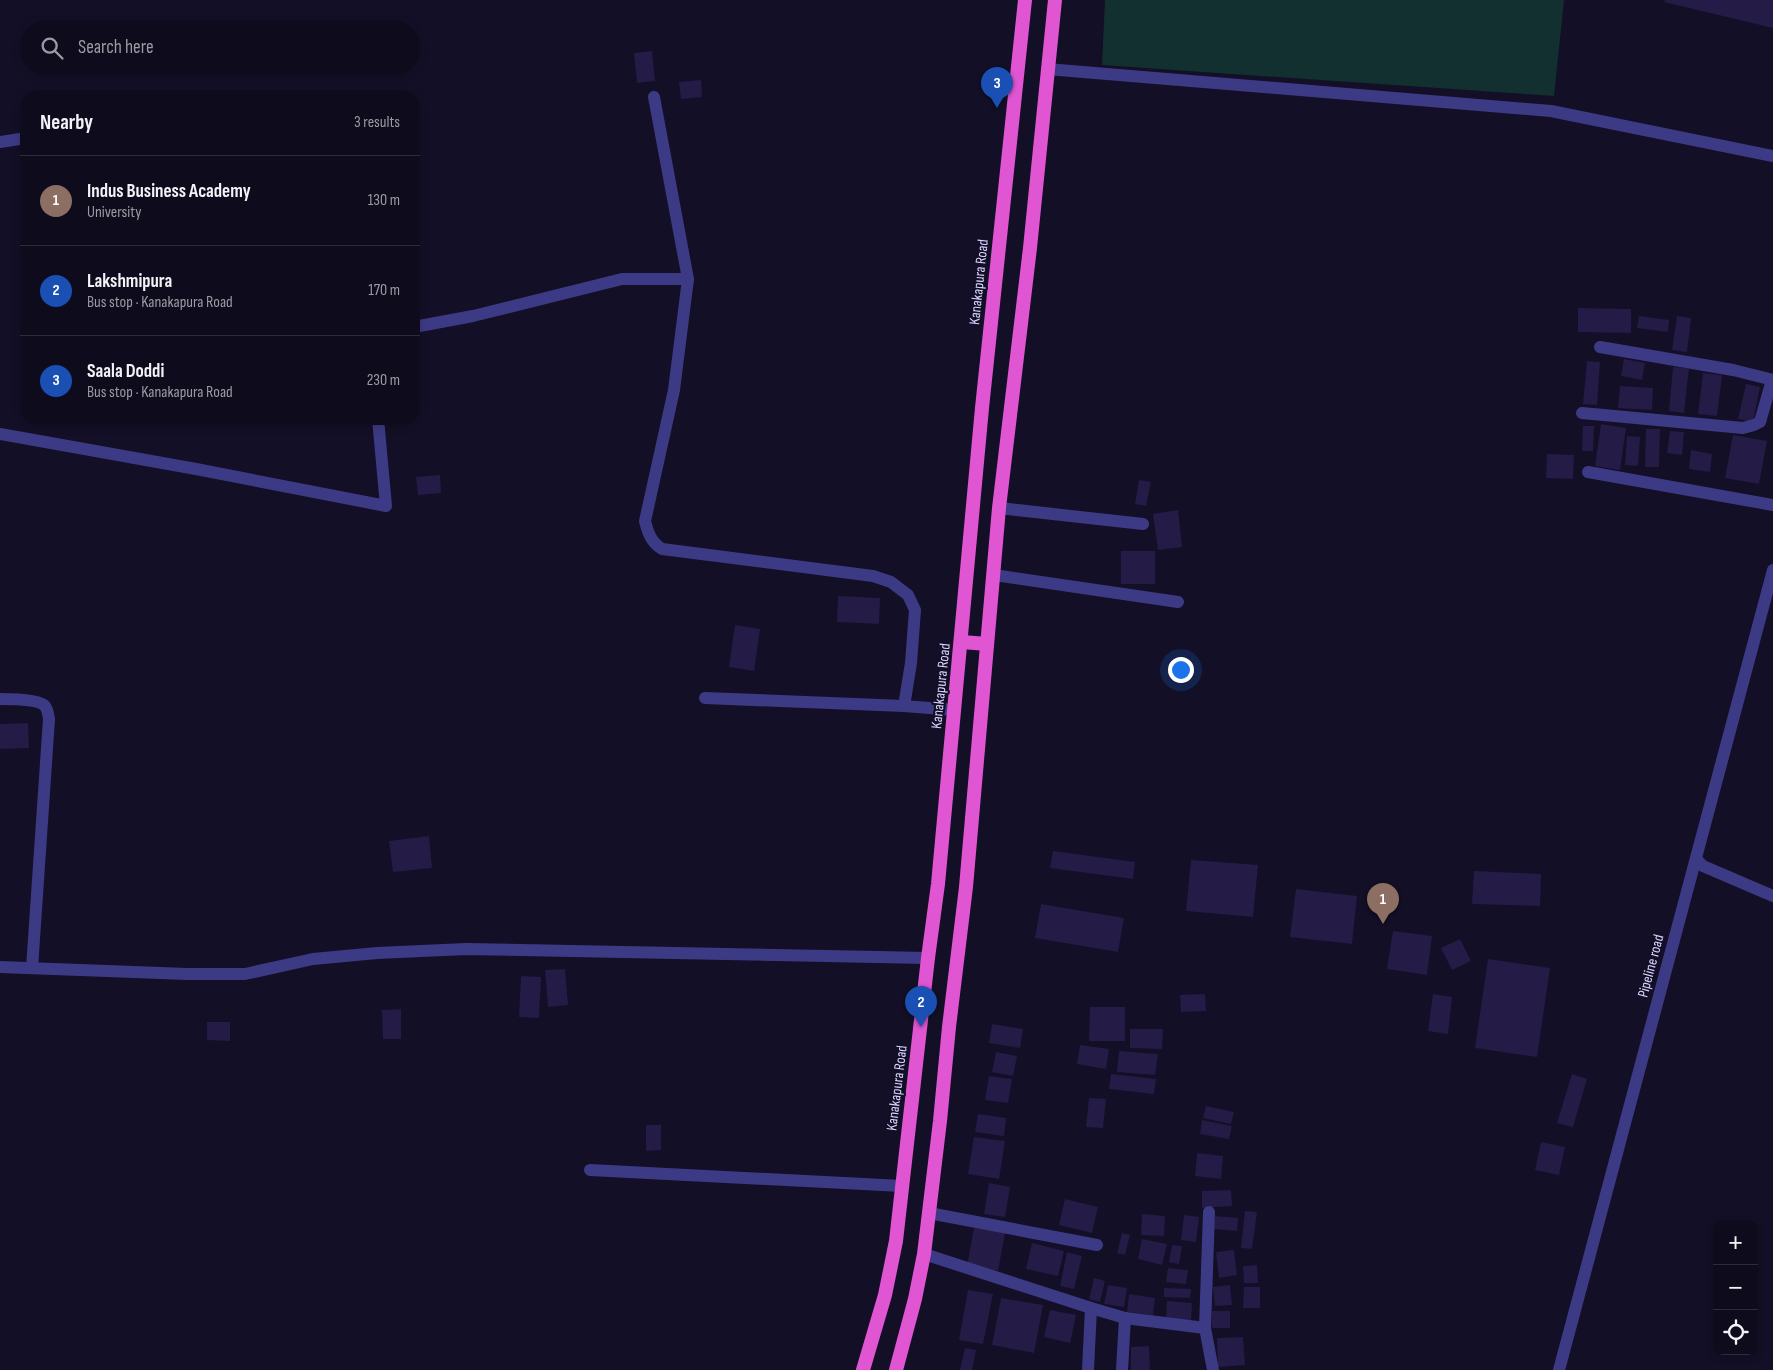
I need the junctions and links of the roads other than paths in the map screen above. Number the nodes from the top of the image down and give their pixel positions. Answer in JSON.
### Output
{"nodes":[{"id":1,"x":1025,"y":0,"type":"edge"},
{"id":2,"x":1055,"y":0,"type":"edge"},
{"id":3,"x":1047,"y":69,"type":"junction"},
{"id":4,"x":654,"y":97,"type":"dead end"},
{"id":5,"x":20,"y":139,"type":"edge"},
{"id":6,"x":0,"y":142,"type":"edge"},
{"id":7,"x":1773,"y":156,"type":"edge"},
{"id":8,"x":688,"y":279,"type":"junction"},
{"id":9,"x":420,"y":326,"type":"edge"},
{"id":10,"x":1600,"y":347,"type":"dead end"},
{"id":11,"x":1773,"y":380,"type":"edge"},
{"id":12,"x":1582,"y":413,"type":"dead end"},
{"id":13,"x":379,"y":425,"type":"edge"},
{"id":14,"x":0,"y":434,"type":"edge"},
{"id":15,"x":1588,"y":472,"type":"dead end"},
{"id":16,"x":1773,"y":505,"type":"edge"},
{"id":17,"x":1000,"y":508,"type":"junction"},
{"id":18,"x":1143,"y":524,"type":"dead end"},
{"id":19,"x":1773,"y":570,"type":"edge"},
{"id":20,"x":994,"y":575,"type":"junction"},
{"id":21,"x":1178,"y":602,"type":"dead end"},
{"id":22,"x":962,"y":642,"type":"junction"},
{"id":23,"x":988,"y":644,"type":"junction"},
{"id":24,"x":705,"y":698,"type":"dead end"},
{"id":25,"x":0,"y":699,"type":"edge"},
{"id":26,"x":904,"y":706,"type":"junction"},
{"id":27,"x":955,"y":710,"type":"junction"},
{"id":28,"x":1696,"y":860,"type":"junction"},
{"id":29,"x":1773,"y":896,"type":"edge"},
{"id":30,"x":928,"y":958,"type":"junction"},
{"id":31,"x":0,"y":967,"type":"edge"},
{"id":32,"x":32,"y":968,"type":"junction"},
{"id":33,"x":590,"y":1170,"type":"dead end"},
{"id":34,"x":902,"y":1186,"type":"junction"},
{"id":35,"x":1209,"y":1212,"type":"dead end"},
{"id":36,"x":929,"y":1213,"type":"junction"},
{"id":37,"x":1097,"y":1245,"type":"dead end"},
{"id":38,"x":924,"y":1254,"type":"junction"},
{"id":39,"x":1091,"y":1308,"type":"junction"},
{"id":40,"x":1125,"y":1318,"type":"junction"},
{"id":41,"x":1205,"y":1328,"type":"junction"},
{"id":42,"x":863,"y":1370,"type":"edge"},
{"id":43,"x":896,"y":1370,"type":"edge"},
{"id":44,"x":1088,"y":1370,"type":"edge"},
{"id":45,"x":1122,"y":1370,"type":"edge"},
{"id":46,"x":1213,"y":1370,"type":"edge"},
{"id":47,"x":1559,"y":1370,"type":"edge"}],
"edges":[{"from":1,"to":22,"type":"highway","name":"Kanakapura Road"},
{"from":2,"to":3,"type":"highway"},
{"from":3,"to":7,"type":"street"},
{"from":3,"to":17,"type":"highway"},
{"from":4,"to":8,"type":"street"},
{"from":5,"to":6,"type":"street"},
{"from":8,"to":9,"type":"street"},
{"from":8,"to":26,"type":"street"},
{"from":10,"to":11,"type":"street"},
{"from":11,"to":12,"type":"street"},
{"from":13,"to":14,"type":"street"},
{"from":15,"to":16,"type":"street"},
{"from":17,"to":18,"type":"street"},
{"from":17,"to":20,"type":"highway"},
{"from":19,"to":28,"type":"street","name":"Pipeline road"},
{"from":20,"to":21,"type":"street"},
{"from":20,"to":23,"type":"highway"},
{"from":22,"to":23,"type":"highway"},
{"from":22,"to":27,"type":"highway","name":"Kanakapura Road"},
{"from":23,"to":36,"type":"highway"},
{"from":24,"to":26,"type":"street"},
{"from":25,"to":32,"type":"street"},
{"from":26,"to":27,"type":"street"},
{"from":27,"to":30,"type":"highway","name":"Kanakapura Road"},
{"from":28,"to":29,"type":"street"},
{"from":28,"to":47,"type":"street","name":"Pipeline road"},
{"from":30,"to":32,"type":"street"},
{"from":30,"to":34,"type":"highway","name":"Kanakapura Road"},
{"from":31,"to":32,"type":"street"},
{"from":33,"to":34,"type":"street"},
{"from":34,"to":42,"type":"highway","name":"Kanakapura Road"},
{"from":35,"to":41,"type":"street"},
{"from":36,"to":37,"type":"street"},
{"from":36,"to":38,"type":"highway"},
{"from":38,"to":39,"type":"street"},
{"from":38,"to":43,"type":"highway"},
{"from":39,"to":40,"type":"street"},
{"from":39,"to":44,"type":"street"},
{"from":40,"to":41,"type":"street"},
{"from":40,"to":45,"type":"street"},
{"from":41,"to":46,"type":"street"}]}
